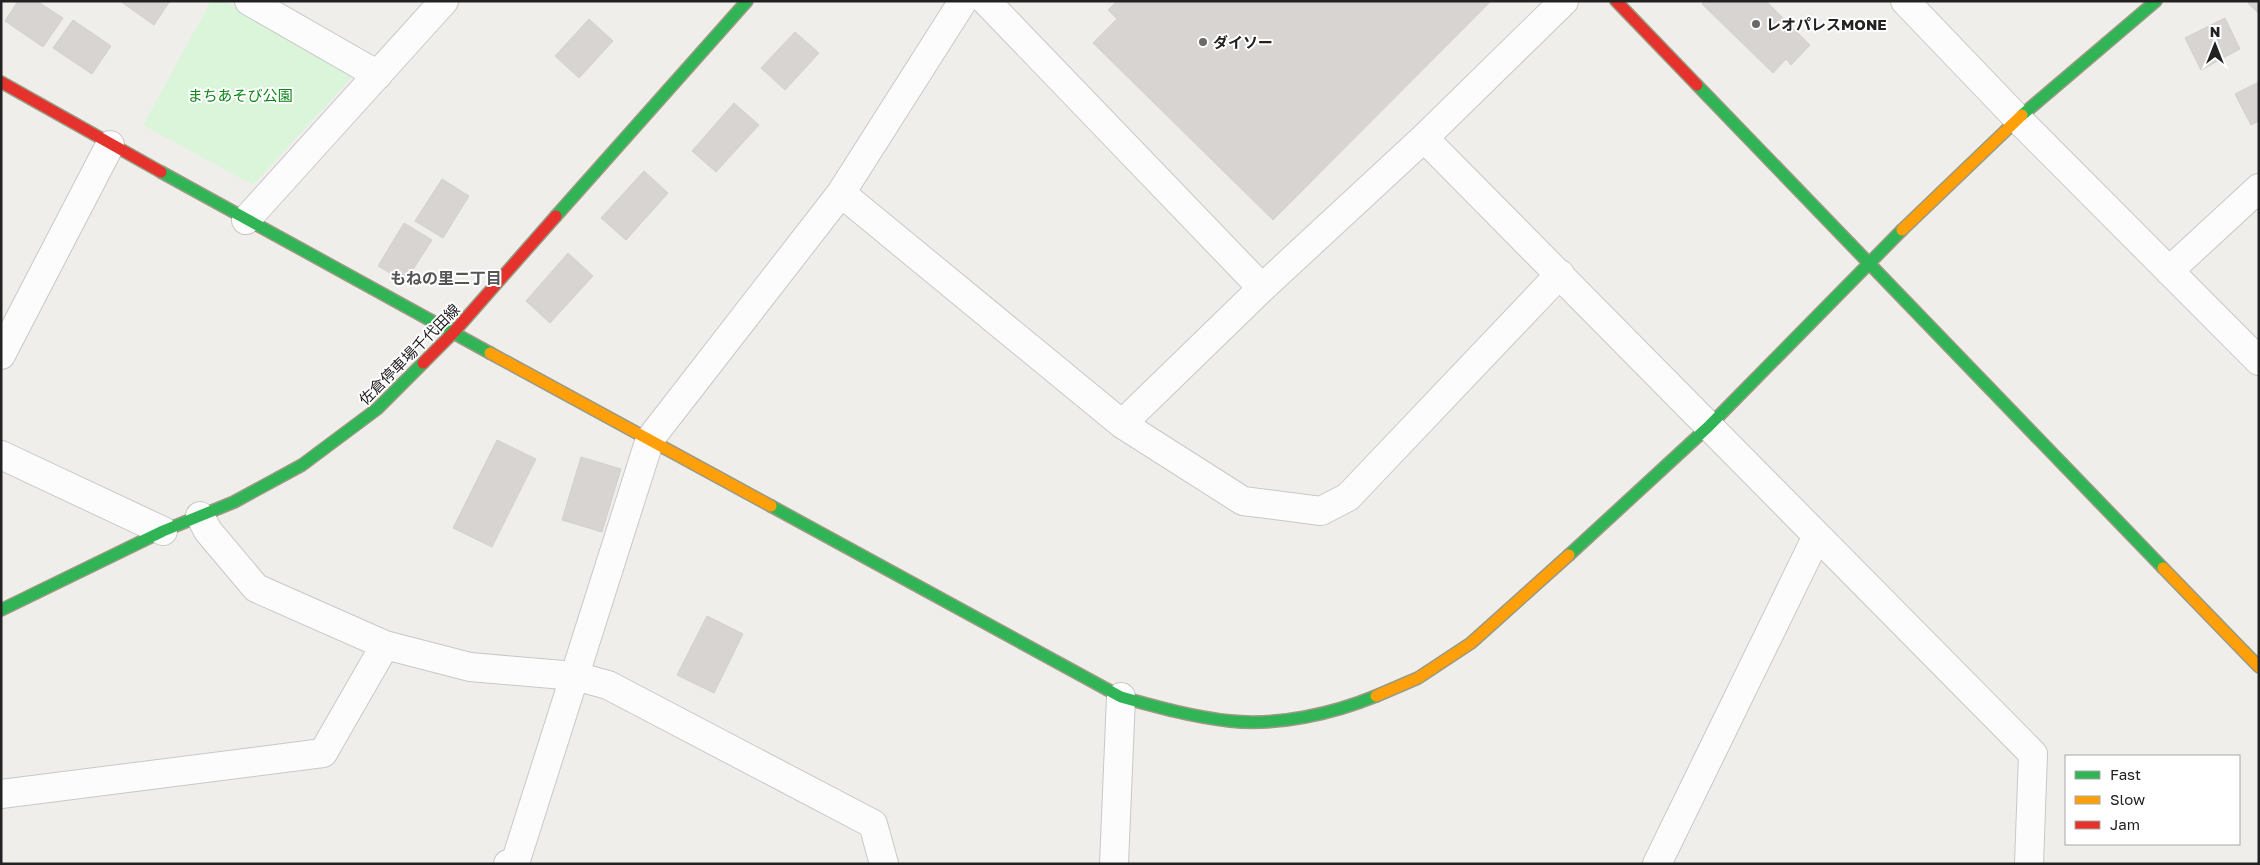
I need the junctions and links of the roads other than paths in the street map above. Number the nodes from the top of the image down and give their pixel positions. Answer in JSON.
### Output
{"nodes":[{"id":1,"x":249,"y":1,"type":"edge"},
{"id":2,"x":444,"y":1,"type":"edge"},
{"id":3,"x":747,"y":1,"type":"edge"},
{"id":4,"x":963,"y":1,"type":"edge"},
{"id":5,"x":986,"y":1,"type":"edge"},
{"id":6,"x":1564,"y":1,"type":"edge"},
{"id":7,"x":1616,"y":1,"type":"edge"},
{"id":8,"x":1905,"y":1,"type":"edge"},
{"id":9,"x":2156,"y":1,"type":"edge"},
{"id":10,"x":378,"y":75,"type":"junction"},
{"id":11,"x":1,"y":82,"type":"edge"},
{"id":12,"x":2018,"y":119,"type":"junction"},
{"id":13,"x":1424,"y":138,"type":"junction"},
{"id":14,"x":110,"y":145,"type":"junction"},
{"id":15,"x":2259,"y":188,"type":"edge"},
{"id":16,"x":841,"y":193,"type":"junction"},
{"id":17,"x":246,"y":220,"type":"junction"},
{"id":18,"x":1868,"y":263,"type":"junction"},
{"id":19,"x":2169,"y":271,"type":"junction"},
{"id":20,"x":1560,"y":274,"type":"junction"},
{"id":21,"x":1262,"y":288,"type":"junction"},
{"id":22,"x":453,"y":332,"type":"junction"},
{"id":23,"x":1,"y":355,"type":"edge"},
{"id":24,"x":2259,"y":362,"type":"edge"},
{"id":25,"x":1122,"y":424,"type":"junction"},
{"id":26,"x":1708,"y":427,"type":"junction"},
{"id":27,"x":650,"y":439,"type":"junction"},
{"id":28,"x":1,"y":455,"type":"edge"},
{"id":29,"x":200,"y":516,"type":"junction"},
{"id":30,"x":163,"y":532,"type":"junction"},
{"id":31,"x":1817,"y":536,"type":"junction"},
{"id":32,"x":1,"y":610,"type":"edge"},
{"id":33,"x":385,"y":645,"type":"junction"},
{"id":34,"x":2259,"y":667,"type":"edge"},
{"id":35,"x":575,"y":676,"type":"junction"},
{"id":36,"x":1120,"y":697,"type":"junction"},
{"id":37,"x":1,"y":794,"type":"edge"},
{"id":38,"x":516,"y":862,"type":"edge"},
{"id":39,"x":884,"y":864,"type":"edge"},
{"id":40,"x":1114,"y":864,"type":"edge"},
{"id":41,"x":1657,"y":864,"type":"edge"},
{"id":42,"x":2029,"y":864,"type":"edge"}],
"edges":[{"from":1,"to":10,"type":"street"},
{"from":2,"to":10,"type":"street"},
{"from":3,"to":22,"type":"street","name":"佐倉停車場千代田線"},
{"from":4,"to":16,"type":"street"},
{"from":5,"to":21,"type":"street"},
{"from":6,"to":13,"type":"street"},
{"from":7,"to":18,"type":"street"},
{"from":8,"to":12,"type":"street"},
{"from":9,"to":12,"type":"street"},
{"from":10,"to":17,"type":"street"},
{"from":11,"to":14,"type":"street"},
{"from":12,"to":18,"type":"street"},
{"from":12,"to":19,"type":"street"},
{"from":13,"to":20,"type":"street"},
{"from":13,"to":21,"type":"street"},
{"from":14,"to":17,"type":"street"},
{"from":14,"to":23,"type":"street"},
{"from":15,"to":19,"type":"street"},
{"from":16,"to":25,"type":"street"},
{"from":16,"to":27,"type":"street"},
{"from":17,"to":22,"type":"street"},
{"from":18,"to":26,"type":"street"},
{"from":18,"to":34,"type":"street"},
{"from":19,"to":24,"type":"street"},
{"from":20,"to":25,"type":"street"},
{"from":20,"to":26,"type":"street"},
{"from":21,"to":25,"type":"street"},
{"from":22,"to":27,"type":"street"},
{"from":22,"to":29,"type":"street","name":"佐倉停車場千代田線"},
{"from":26,"to":31,"type":"street"},
{"from":26,"to":36,"type":"street"},
{"from":27,"to":35,"type":"street"},
{"from":27,"to":36,"type":"street"},
{"from":28,"to":30,"type":"street"},
{"from":29,"to":30,"type":"street","name":"佐倉停車場千代田線"},
{"from":29,"to":33,"type":"street"},
{"from":30,"to":32,"type":"street","name":"佐倉停車場千代田線"},
{"from":31,"to":41,"type":"street"},
{"from":31,"to":42,"type":"street"},
{"from":33,"to":35,"type":"street"},
{"from":33,"to":37,"type":"street"},
{"from":35,"to":38,"type":"street"},
{"from":35,"to":39,"type":"street"},
{"from":36,"to":40,"type":"street"}]}
